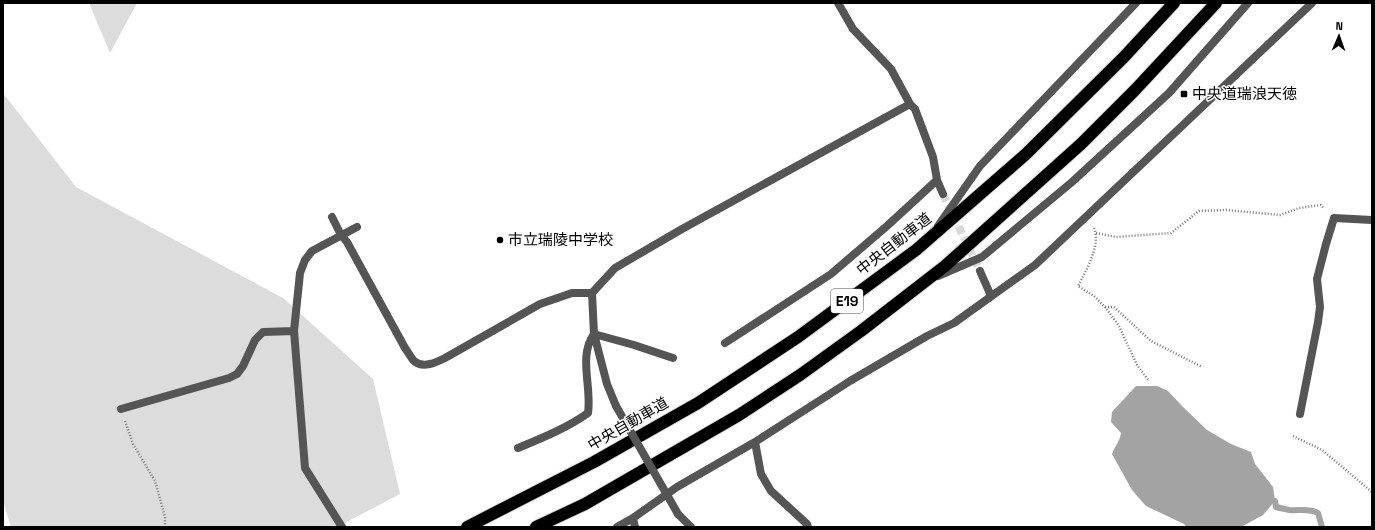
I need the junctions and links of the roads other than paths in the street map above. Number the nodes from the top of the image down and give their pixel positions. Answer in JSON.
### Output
{"nodes":[{"id":1,"x":838,"y":3,"type":"edge"},
{"id":2,"x":1136,"y":3,"type":"edge"},
{"id":3,"x":1174,"y":3,"type":"edge"},
{"id":4,"x":1216,"y":3,"type":"edge"},
{"id":5,"x":1248,"y":3,"type":"edge"},
{"id":6,"x":1312,"y":3,"type":"edge"},
{"id":7,"x":910,"y":104,"type":"junction"},
{"id":8,"x":937,"y":180,"type":"junction"},
{"id":9,"x":943,"y":194,"type":"tunnel mouth"},
{"id":10,"x":332,"y":217,"type":"dead end"},
{"id":11,"x":1372,"y":220,"type":"edge"},
{"id":12,"x":357,"y":227,"type":"dead end"},
{"id":13,"x":341,"y":235,"type":"junction"},
{"id":14,"x":928,"y":240,"type":"junction"},
{"id":15,"x":980,"y":271,"type":"tunnel mouth"},
{"id":16,"x":925,"y":282,"type":"junction"},
{"id":17,"x":592,"y":293,"type":"junction"},
{"id":18,"x":991,"y":296,"type":"junction"},
{"id":19,"x":294,"y":331,"type":"junction"},
{"id":20,"x":594,"y":334,"type":"junction"},
{"id":21,"x":725,"y":343,"type":"dead end"},
{"id":22,"x":673,"y":358,"type":"dead end"},
{"id":23,"x":121,"y":409,"type":"road end"},
{"id":24,"x":1300,"y":414,"type":"dead end"},
{"id":25,"x":755,"y":442,"type":"junction"},
{"id":26,"x":518,"y":448,"type":"dead end"},
{"id":27,"x":633,"y":518,"type":"junction"},
{"id":28,"x":342,"y":527,"type":"edge"},
{"id":29,"x":467,"y":527,"type":"edge"},
{"id":30,"x":536,"y":527,"type":"edge"},
{"id":31,"x":617,"y":527,"type":"edge"},
{"id":32,"x":635,"y":527,"type":"edge"},
{"id":33,"x":690,"y":527,"type":"edge"},
{"id":34,"x":808,"y":527,"type":"edge"}],
"edges":[{"from":1,"to":7,"type":"street"},
{"from":2,"to":14,"type":"street"},
{"from":3,"to":14,"type":"highway","name":"中央自動車道","number":"E19"},
{"from":4,"to":16,"type":"highway","number":"E19"},
{"from":5,"to":16,"type":"street"},
{"from":6,"to":18,"type":"street"},
{"from":7,"to":8,"type":"street"},
{"from":7,"to":17,"type":"street"},
{"from":8,"to":9,"type":"street"},
{"from":8,"to":21,"type":"street"},
{"from":10,"to":13,"type":"street"},
{"from":11,"to":24,"type":"street"},
{"from":12,"to":13,"type":"street"},
{"from":13,"to":17,"type":"street"},
{"from":13,"to":19,"type":"street"},
{"from":14,"to":29,"type":"highway","name":"中央自動車道","number":"E19"},
{"from":15,"to":18,"type":"street"},
{"from":16,"to":30,"type":"highway","number":"E19"},
{"from":17,"to":20,"type":"street"},
{"from":18,"to":25,"type":"street"},
{"from":19,"to":23,"type":"street"},
{"from":19,"to":28,"type":"street"},
{"from":20,"to":22,"type":"street"},
{"from":20,"to":26,"type":"street"},
{"from":20,"to":33,"type":"street","bridge":true},
{"from":25,"to":27,"type":"street"},
{"from":25,"to":34,"type":"street"},
{"from":27,"to":31,"type":"street"},
{"from":27,"to":32,"type":"street"}]}
